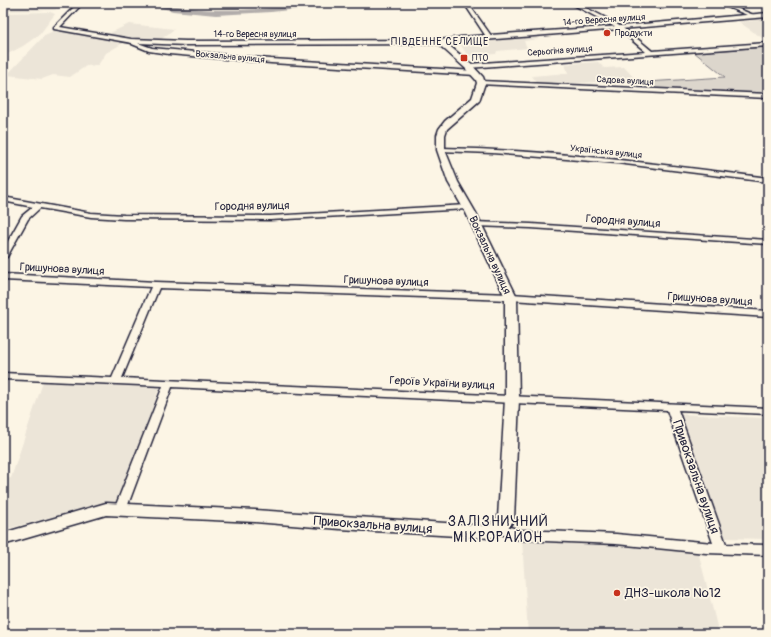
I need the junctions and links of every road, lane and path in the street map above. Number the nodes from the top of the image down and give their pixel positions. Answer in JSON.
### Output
{"nodes":[{"id":1,"x":81,"y":3,"type":"edge"},
{"id":2,"x":466,"y":3,"type":"edge"},
{"id":3,"x":572,"y":3,"type":"edge"},
{"id":4,"x":651,"y":3,"type":"edge"},
{"id":5,"x":720,"y":3,"type":"edge"},
{"id":6,"x":663,"y":7,"type":"dead end"},
{"id":7,"x":768,"y":15,"type":"edge"},
{"id":8,"x":754,"y":16,"type":"junction"},
{"id":9,"x":621,"y":28,"type":"junction"},
{"id":10,"x":489,"y":37,"type":"junction"},
{"id":11,"x":131,"y":41,"type":"junction"},
{"id":12,"x":440,"y":42,"type":"junction"},
{"id":13,"x":767,"y":45,"type":"edge"},
{"id":14,"x":652,"y":54,"type":"junction"},
{"id":15,"x":468,"y":66,"type":"junction"},
{"id":16,"x":476,"y":73,"type":"junction"},
{"id":17,"x":481,"y":83,"type":"junction"},
{"id":18,"x":768,"y":96,"type":"edge"},
{"id":19,"x":441,"y":150,"type":"junction"},
{"id":20,"x":768,"y":180,"type":"edge"},
{"id":21,"x":3,"y":199,"type":"edge"},
{"id":22,"x":38,"y":206,"type":"junction"},
{"id":23,"x":467,"y":207,"type":"junction"},
{"id":24,"x":476,"y":224,"type":"junction"},
{"id":25,"x":768,"y":242,"type":"edge"},
{"id":26,"x":3,"y":257,"type":"edge"},
{"id":27,"x":3,"y":277,"type":"edge"},
{"id":28,"x":156,"y":285,"type":"junction"},
{"id":29,"x":511,"y":298,"type":"junction"},
{"id":30,"x":768,"y":314,"type":"edge"},
{"id":31,"x":3,"y":376,"type":"edge"},
{"id":32,"x":116,"y":380,"type":"junction"},
{"id":33,"x":169,"y":383,"type":"junction"},
{"id":34,"x":512,"y":398,"type":"junction"},
{"id":35,"x":671,"y":406,"type":"junction"},
{"id":36,"x":768,"y":411,"type":"edge"},
{"id":37,"x":120,"y":510,"type":"junction"},
{"id":38,"x":498,"y":529,"type":"junction"},
{"id":39,"x":3,"y":539,"type":"edge"},
{"id":40,"x":721,"y":548,"type":"junction"},
{"id":41,"x":768,"y":550,"type":"edge"}],
"edges":[{"from":1,"to":11,"type":"street","name":"14-го Вересня вулиця"},
{"from":2,"to":10,"type":"street"},
{"from":3,"to":9,"type":"street"},
{"from":4,"to":6,"type":"street"},
{"from":5,"to":8,"type":"street"},
{"from":7,"to":8,"type":"street","name":"14-го Вересня вулиця"},
{"from":8,"to":9,"type":"street","name":"14-го Вересня вулиця"},
{"from":9,"to":10,"type":"street","name":"14-го Вересня вулиця"},
{"from":9,"to":14,"type":"street"},
{"from":10,"to":12,"type":"street","name":"14-го Вересня вулиця"},
{"from":11,"to":12,"type":"street","name":"14-го Вересня вулиця"},
{"from":11,"to":16,"type":"street","name":"Вокзальна вулиця"},
{"from":12,"to":15,"type":"street"},
{"from":13,"to":14,"type":"street","name":"Серьогіна вулиця"},
{"from":14,"to":15,"type":"street","name":"Серьогіна вулиця"},
{"from":15,"to":16,"type":"street"},
{"from":16,"to":17,"type":"street"},
{"from":17,"to":18,"type":"street","name":"Садова вулиця"},
{"from":17,"to":19,"type":"street","name":"Вокзальна вулиця"},
{"from":19,"to":20,"type":"street","name":"Українська вулиця"},
{"from":19,"to":23,"type":"street","name":"Вокзальна вулиця"},
{"from":21,"to":22,"type":"street","name":"Городня вулиця"},
{"from":22,"to":23,"type":"street","name":"Городня вулиця"},
{"from":22,"to":26,"type":"street"},
{"from":23,"to":24,"type":"street","name":"Вокзальна вулиця"},
{"from":24,"to":25,"type":"street","name":"Городня вулиця"},
{"from":24,"to":29,"type":"street","name":"Вокзальна вулиця"},
{"from":27,"to":28,"type":"street","name":"Гришунова вулиця"},
{"from":28,"to":29,"type":"street","name":"Гришунова вулиця"},
{"from":28,"to":32,"type":"street"},
{"from":29,"to":30,"type":"street","name":"Гришунова вулиця"},
{"from":29,"to":34,"type":"street","name":"Вокзальна вулиця"},
{"from":31,"to":32,"type":"street","name":"Героїв України вулиця"},
{"from":32,"to":33,"type":"street","name":"Героїв України вулиця"},
{"from":33,"to":34,"type":"street","name":"Героїв України вулиця"},
{"from":33,"to":37,"type":"street"},
{"from":34,"to":35,"type":"street","name":"Героїв України вулиця"},
{"from":34,"to":38,"type":"street","name":"Вокзальна вулиця"},
{"from":35,"to":36,"type":"street","name":"Героїв України вулиця"},
{"from":35,"to":40,"type":"street","name":"Привокзальна вулиця"},
{"from":37,"to":38,"type":"street","name":"Привокзальна вулиця"},
{"from":37,"to":39,"type":"street","name":"Привокзальна вулиця"},
{"from":38,"to":40,"type":"street","name":"Привокзальна вулиця"},
{"from":40,"to":41,"type":"street","name":"Привокзальна вулиця"}]}
